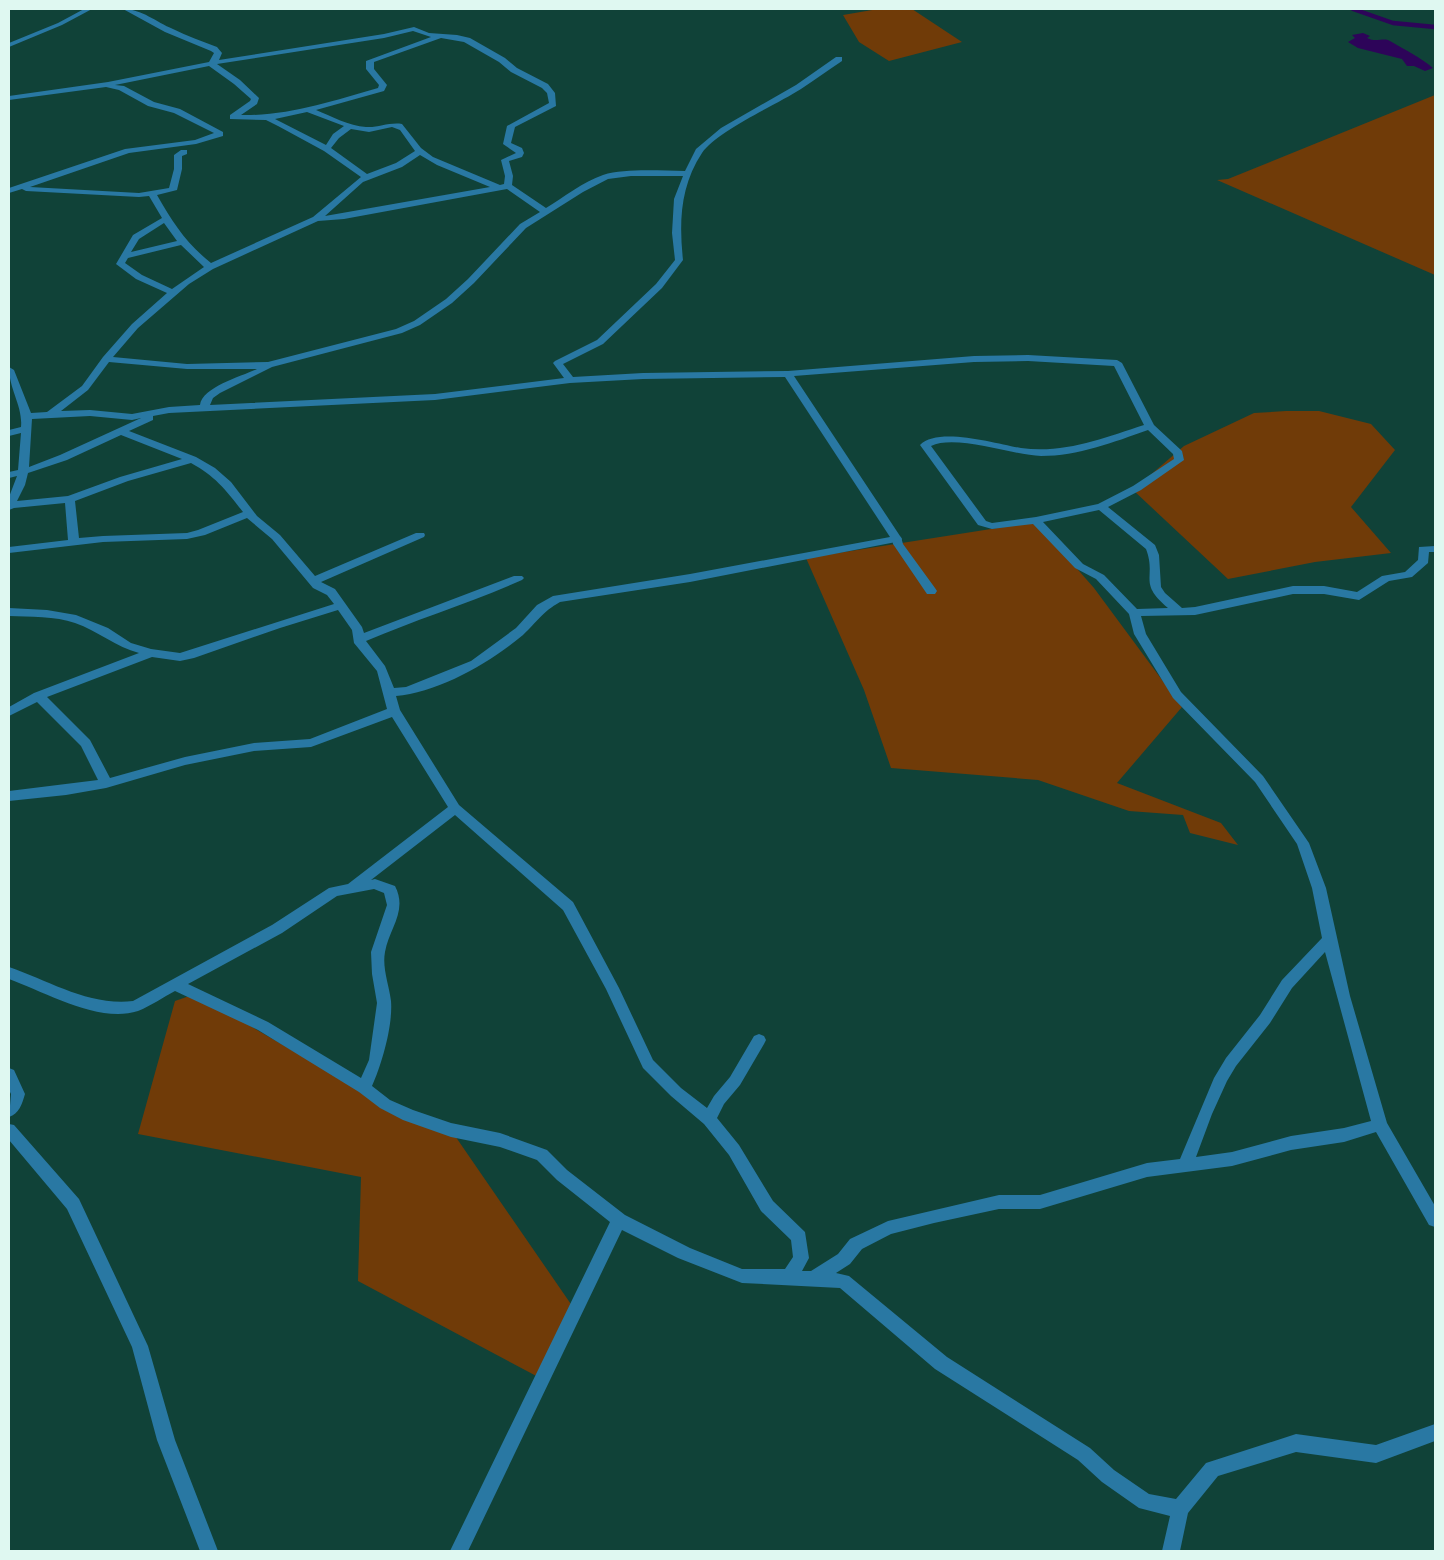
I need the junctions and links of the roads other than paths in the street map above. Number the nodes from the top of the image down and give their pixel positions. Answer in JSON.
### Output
{"nodes":[{"id":1,"x":89,"y":9,"type":"edge"},
{"id":2,"x":126,"y":9,"type":"edge"},
{"id":3,"x":439,"y":36,"type":"junction"},
{"id":4,"x":9,"y":45,"type":"edge"},
{"id":5,"x":839,"y":59,"type":"dead end"},
{"id":6,"x":211,"y":64,"type":"junction"},
{"id":7,"x":99,"y":86,"type":"junction"},
{"id":8,"x":9,"y":98,"type":"edge"},
{"id":9,"x":308,"y":110,"type":"junction"},
{"id":10,"x":267,"y":118,"type":"junction"},
{"id":11,"x":350,"y":126,"type":"junction"},
{"id":12,"x":327,"y":150,"type":"junction"},
{"id":13,"x":184,"y":152,"type":"dead end"},
{"id":14,"x":420,"y":152,"type":"junction"},
{"id":15,"x":688,"y":173,"type":"junction"},
{"id":16,"x":366,"y":177,"type":"junction"},
{"id":17,"x":508,"y":186,"type":"junction"},
{"id":18,"x":497,"y":187,"type":"junction"},
{"id":19,"x":12,"y":188,"type":"edge"},
{"id":20,"x":152,"y":194,"type":"junction"},
{"id":21,"x":546,"y":212,"type":"junction"},
{"id":22,"x":166,"y":219,"type":"junction"},
{"id":23,"x":316,"y":219,"type":"junction"},
{"id":24,"x":183,"y":242,"type":"junction"},
{"id":25,"x":123,"y":257,"type":"junction"},
{"id":26,"x":210,"y":267,"type":"junction"},
{"id":27,"x":174,"y":292,"type":"junction"},
{"id":28,"x":106,"y":359,"type":"junction"},
{"id":29,"x":269,"y":365,"type":"junction"},
{"id":30,"x":788,"y":374,"type":"junction"},
{"id":31,"x":9,"y":375,"type":"edge"},
{"id":32,"x":570,"y":380,"type":"junction"},
{"id":33,"x":205,"y":408,"type":"junction"},
{"id":34,"x":169,"y":410,"type":"junction"},
{"id":35,"x":51,"y":414,"type":"junction"},
{"id":36,"x":27,"y":416,"type":"junction"},
{"id":37,"x":1150,"y":426,"type":"junction"},
{"id":38,"x":26,"y":429,"type":"junction"},
{"id":39,"x":119,"y":431,"type":"junction"},
{"id":40,"x":9,"y":433,"type":"edge"},
{"id":41,"x":192,"y":458,"type":"junction"},
{"id":42,"x":23,"y":472,"type":"junction"},
{"id":43,"x":9,"y":475,"type":"edge"},
{"id":44,"x":70,"y":499,"type":"junction"},
{"id":45,"x":9,"y":506,"type":"edge"},
{"id":46,"x":1101,"y":506,"type":"junction"},
{"id":47,"x":249,"y":514,"type":"junction"},
{"id":48,"x":1036,"y":520,"type":"junction"},
{"id":49,"x":420,"y":535,"type":"dead end"},
{"id":50,"x":897,"y":539,"type":"junction"},
{"id":51,"x":74,"y":542,"type":"junction"},
{"id":52,"x":1435,"y":549,"type":"edge"},
{"id":53,"x":9,"y":550,"type":"edge"},
{"id":54,"x":518,"y":578,"type":"dead end"},
{"id":55,"x":314,"y":582,"type":"junction"},
{"id":56,"x":930,"y":591,"type":"dead end"},
{"id":57,"x":340,"y":606,"type":"junction"},
{"id":58,"x":9,"y":612,"type":"edge"},
{"id":59,"x":1180,"y":612,"type":"junction"},
{"id":60,"x":1134,"y":613,"type":"junction"},
{"id":61,"x":358,"y":640,"type":"junction"},
{"id":62,"x":151,"y":653,"type":"junction"},
{"id":63,"x":388,"y":692,"type":"junction"},
{"id":64,"x":38,"y":696,"type":"junction"},
{"id":65,"x":394,"y":711,"type":"junction"},
{"id":66,"x":9,"y":712,"type":"edge"},
{"id":67,"x":106,"y":783,"type":"junction"},
{"id":68,"x":9,"y":796,"type":"edge"},
{"id":69,"x":454,"y":808,"type":"junction"},
{"id":70,"x":352,"y":888,"type":"junction"},
{"id":71,"x":1328,"y":939,"type":"junction"},
{"id":72,"x":9,"y":973,"type":"edge"},
{"id":73,"x":174,"y":984,"type":"junction"},
{"id":74,"x":759,"y":1040,"type":"dead end"},
{"id":75,"x":9,"y":1074,"type":"edge"},
{"id":76,"x":364,"y":1088,"type":"junction"},
{"id":77,"x":9,"y":1111,"type":"edge"},
{"id":78,"x":709,"y":1120,"type":"junction"},
{"id":79,"x":1380,"y":1125,"type":"junction"},
{"id":80,"x":9,"y":1130,"type":"edge"},
{"id":81,"x":1186,"y":1164,"type":"junction"},
{"id":82,"x":619,"y":1220,"type":"junction"},
{"id":83,"x":1435,"y":1220,"type":"edge"},
{"id":84,"x":789,"y":1277,"type":"junction"},
{"id":85,"x":813,"y":1279,"type":"junction"},
{"id":86,"x":1435,"y":1433,"type":"edge"},
{"id":87,"x":1180,"y":1509,"type":"junction"},
{"id":88,"x":209,"y":1551,"type":"edge"},
{"id":89,"x":459,"y":1551,"type":"edge"},
{"id":90,"x":1171,"y":1551,"type":"edge"}],
"edges":[{"from":1,"to":4,"type":"street"},
{"from":2,"to":6,"type":"street"},
{"from":3,"to":6,"type":"street"},
{"from":3,"to":9,"type":"street"},
{"from":3,"to":17,"type":"street"},
{"from":5,"to":15,"type":"street"},
{"from":6,"to":7,"type":"street"},
{"from":6,"to":10,"type":"street"},
{"from":7,"to":8,"type":"street"},
{"from":7,"to":19,"type":"street"},
{"from":9,"to":10,"type":"street"},
{"from":9,"to":11,"type":"street"},
{"from":10,"to":12,"type":"street"},
{"from":11,"to":12,"type":"street"},
{"from":11,"to":14,"type":"street"},
{"from":12,"to":16,"type":"street"},
{"from":13,"to":20,"type":"street"},
{"from":14,"to":16,"type":"street"},
{"from":14,"to":18,"type":"street"},
{"from":15,"to":21,"type":"street"},
{"from":15,"to":32,"type":"street"},
{"from":16,"to":23,"type":"street"},
{"from":17,"to":18,"type":"street"},
{"from":17,"to":21,"type":"street"},
{"from":18,"to":23,"type":"street"},
{"from":19,"to":20,"type":"street"},
{"from":20,"to":22,"type":"street"},
{"from":21,"to":29,"type":"street"},
{"from":22,"to":24,"type":"street"},
{"from":22,"to":25,"type":"street"},
{"from":23,"to":26,"type":"street"},
{"from":24,"to":25,"type":"street"},
{"from":24,"to":26,"type":"street"},
{"from":25,"to":27,"type":"street"},
{"from":26,"to":27,"type":"street"},
{"from":27,"to":28,"type":"street"},
{"from":28,"to":29,"type":"street"},
{"from":28,"to":35,"type":"street"},
{"from":29,"to":33,"type":"street"},
{"from":30,"to":32,"type":"street"},
{"from":30,"to":37,"type":"street"},
{"from":30,"to":50,"type":"street"},
{"from":31,"to":36,"type":"street"},
{"from":32,"to":33,"type":"street"},
{"from":33,"to":34,"type":"street"},
{"from":34,"to":35,"type":"street"},
{"from":34,"to":39,"type":"street"},
{"from":35,"to":36,"type":"street"},
{"from":36,"to":38,"type":"street"},
{"from":37,"to":46,"type":"street"},
{"from":37,"to":48,"type":"street"},
{"from":38,"to":40,"type":"street"},
{"from":38,"to":42,"type":"street"},
{"from":39,"to":41,"type":"street"},
{"from":39,"to":42,"type":"street"},
{"from":41,"to":44,"type":"street"},
{"from":41,"to":47,"type":"street"},
{"from":42,"to":43,"type":"street"},
{"from":42,"to":45,"type":"street"},
{"from":44,"to":45,"type":"street"},
{"from":44,"to":51,"type":"street"},
{"from":46,"to":48,"type":"street"},
{"from":46,"to":59,"type":"street"},
{"from":47,"to":51,"type":"street"},
{"from":47,"to":55,"type":"street"},
{"from":48,"to":60,"type":"street"},
{"from":49,"to":55,"type":"street"},
{"from":50,"to":56,"type":"street"},
{"from":50,"to":63,"type":"street"},
{"from":51,"to":53,"type":"street"},
{"from":52,"to":59,"type":"street"},
{"from":54,"to":61,"type":"street"},
{"from":55,"to":57,"type":"street"},
{"from":57,"to":61,"type":"street"},
{"from":57,"to":62,"type":"street"},
{"from":58,"to":62,"type":"street"},
{"from":59,"to":60,"type":"street"},
{"from":60,"to":71,"type":"street"},
{"from":61,"to":63,"type":"street"},
{"from":62,"to":64,"type":"street"},
{"from":63,"to":65,"type":"street"},
{"from":64,"to":66,"type":"street"},
{"from":64,"to":67,"type":"street"},
{"from":65,"to":67,"type":"street"},
{"from":65,"to":69,"type":"street"},
{"from":67,"to":68,"type":"street"},
{"from":69,"to":70,"type":"street"},
{"from":69,"to":78,"type":"street"},
{"from":70,"to":73,"type":"street"},
{"from":70,"to":76,"type":"street"},
{"from":71,"to":79,"type":"street"},
{"from":71,"to":81,"type":"street"},
{"from":72,"to":73,"type":"street"},
{"from":73,"to":76,"type":"street"},
{"from":74,"to":78,"type":"street"},
{"from":75,"to":77,"type":"street"},
{"from":76,"to":82,"type":"street"},
{"from":78,"to":84,"type":"street"},
{"from":79,"to":81,"type":"street"},
{"from":79,"to":83,"type":"street"},
{"from":80,"to":88,"type":"street"},
{"from":81,"to":85,"type":"street"},
{"from":82,"to":84,"type":"street"},
{"from":82,"to":89,"type":"street"},
{"from":84,"to":85,"type":"street"},
{"from":85,"to":87,"type":"street"},
{"from":86,"to":87,"type":"street"},
{"from":87,"to":90,"type":"street"}]}
